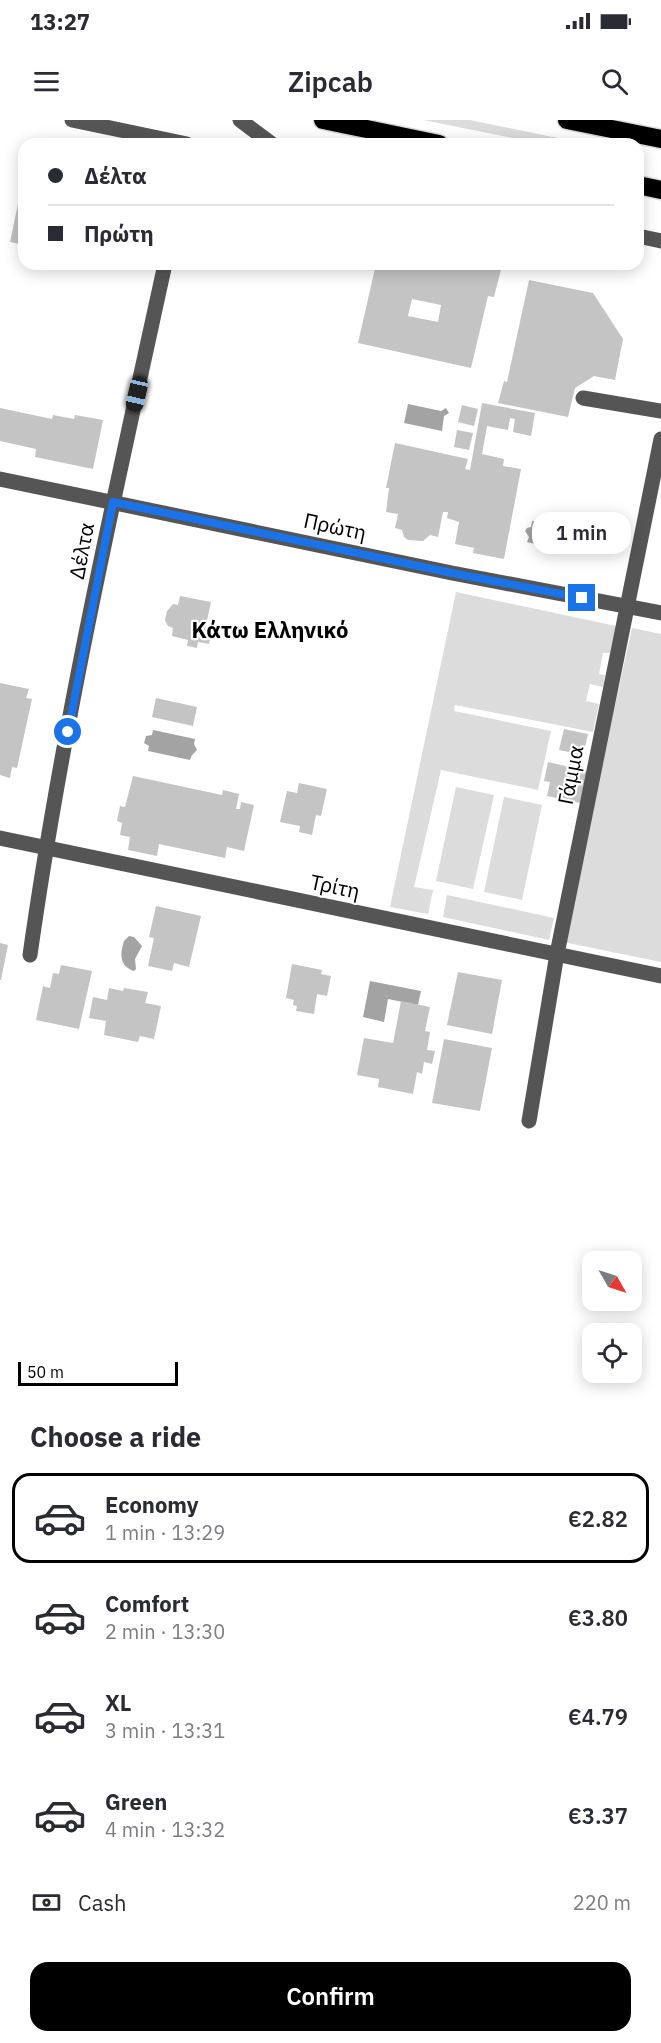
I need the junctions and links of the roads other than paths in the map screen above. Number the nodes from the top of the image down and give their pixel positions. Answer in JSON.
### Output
{"nodes":[{"id":1,"x":72,"y":120,"type":"edge"},
{"id":2,"x":240,"y":120,"type":"edge"},
{"id":3,"x":323,"y":120,"type":"edge"},
{"id":4,"x":567,"y":120,"type":"edge"},
{"id":5,"x":158,"y":138,"type":"edge"},
{"id":6,"x":264,"y":138,"type":"edge"},
{"id":7,"x":410,"y":138,"type":"edge"},
{"id":8,"x":661,"y":139,"type":"edge"},
{"id":9,"x":644,"y":186,"type":"edge"},
{"id":10,"x":661,"y":190,"type":"edge"},
{"id":11,"x":644,"y":237,"type":"edge"},
{"id":12,"x":661,"y":241,"type":"edge"},
{"id":13,"x":164,"y":270,"type":"edge"},
{"id":14,"x":583,"y":398,"type":"dead end"},
{"id":15,"x":661,"y":411,"type":"edge"},
{"id":16,"x":661,"y":439,"type":"edge"},
{"id":17,"x":0,"y":479,"type":"edge"},
{"id":18,"x":113,"y":502,"type":"junction"},
{"id":19,"x":626,"y":607,"type":"junction"},
{"id":20,"x":661,"y":613,"type":"edge"},
{"id":21,"x":0,"y":838,"type":"edge"},
{"id":22,"x":45,"y":848,"type":"junction"},
{"id":23,"x":557,"y":954,"type":"junction"},
{"id":24,"x":30,"y":955,"type":"dead end"},
{"id":25,"x":661,"y":976,"type":"edge"},
{"id":26,"x":529,"y":1121,"type":"dead end"}],
"edges":[{"from":1,"to":5,"type":"street"},
{"from":2,"to":6,"type":"street"},
{"from":3,"to":7,"type":"highway"},
{"from":4,"to":8,"type":"highway"},
{"from":9,"to":10,"type":"highway"},
{"from":11,"to":12,"type":"street"},
{"from":13,"to":18,"type":"street","name":"Δέλτα"},
{"from":14,"to":15,"type":"street"},
{"from":16,"to":19,"type":"street","name":"Γάμμα"},
{"from":17,"to":18,"type":"street","name":"Πρώτη"},
{"from":18,"to":19,"type":"street","name":"Πρώτη"},
{"from":18,"to":22,"type":"street","name":"Δέλτα"},
{"from":19,"to":20,"type":"street","name":"Πρώτη"},
{"from":19,"to":23,"type":"street","name":"Γάμμα"},
{"from":21,"to":22,"type":"street","name":"Τρίτη"},
{"from":22,"to":23,"type":"street","name":"Τρίτη"},
{"from":22,"to":24,"type":"street","name":"Δέλτα"},
{"from":23,"to":25,"type":"street","name":"Τρίτη"},
{"from":23,"to":26,"type":"street","name":"Γάμμα"}]}
